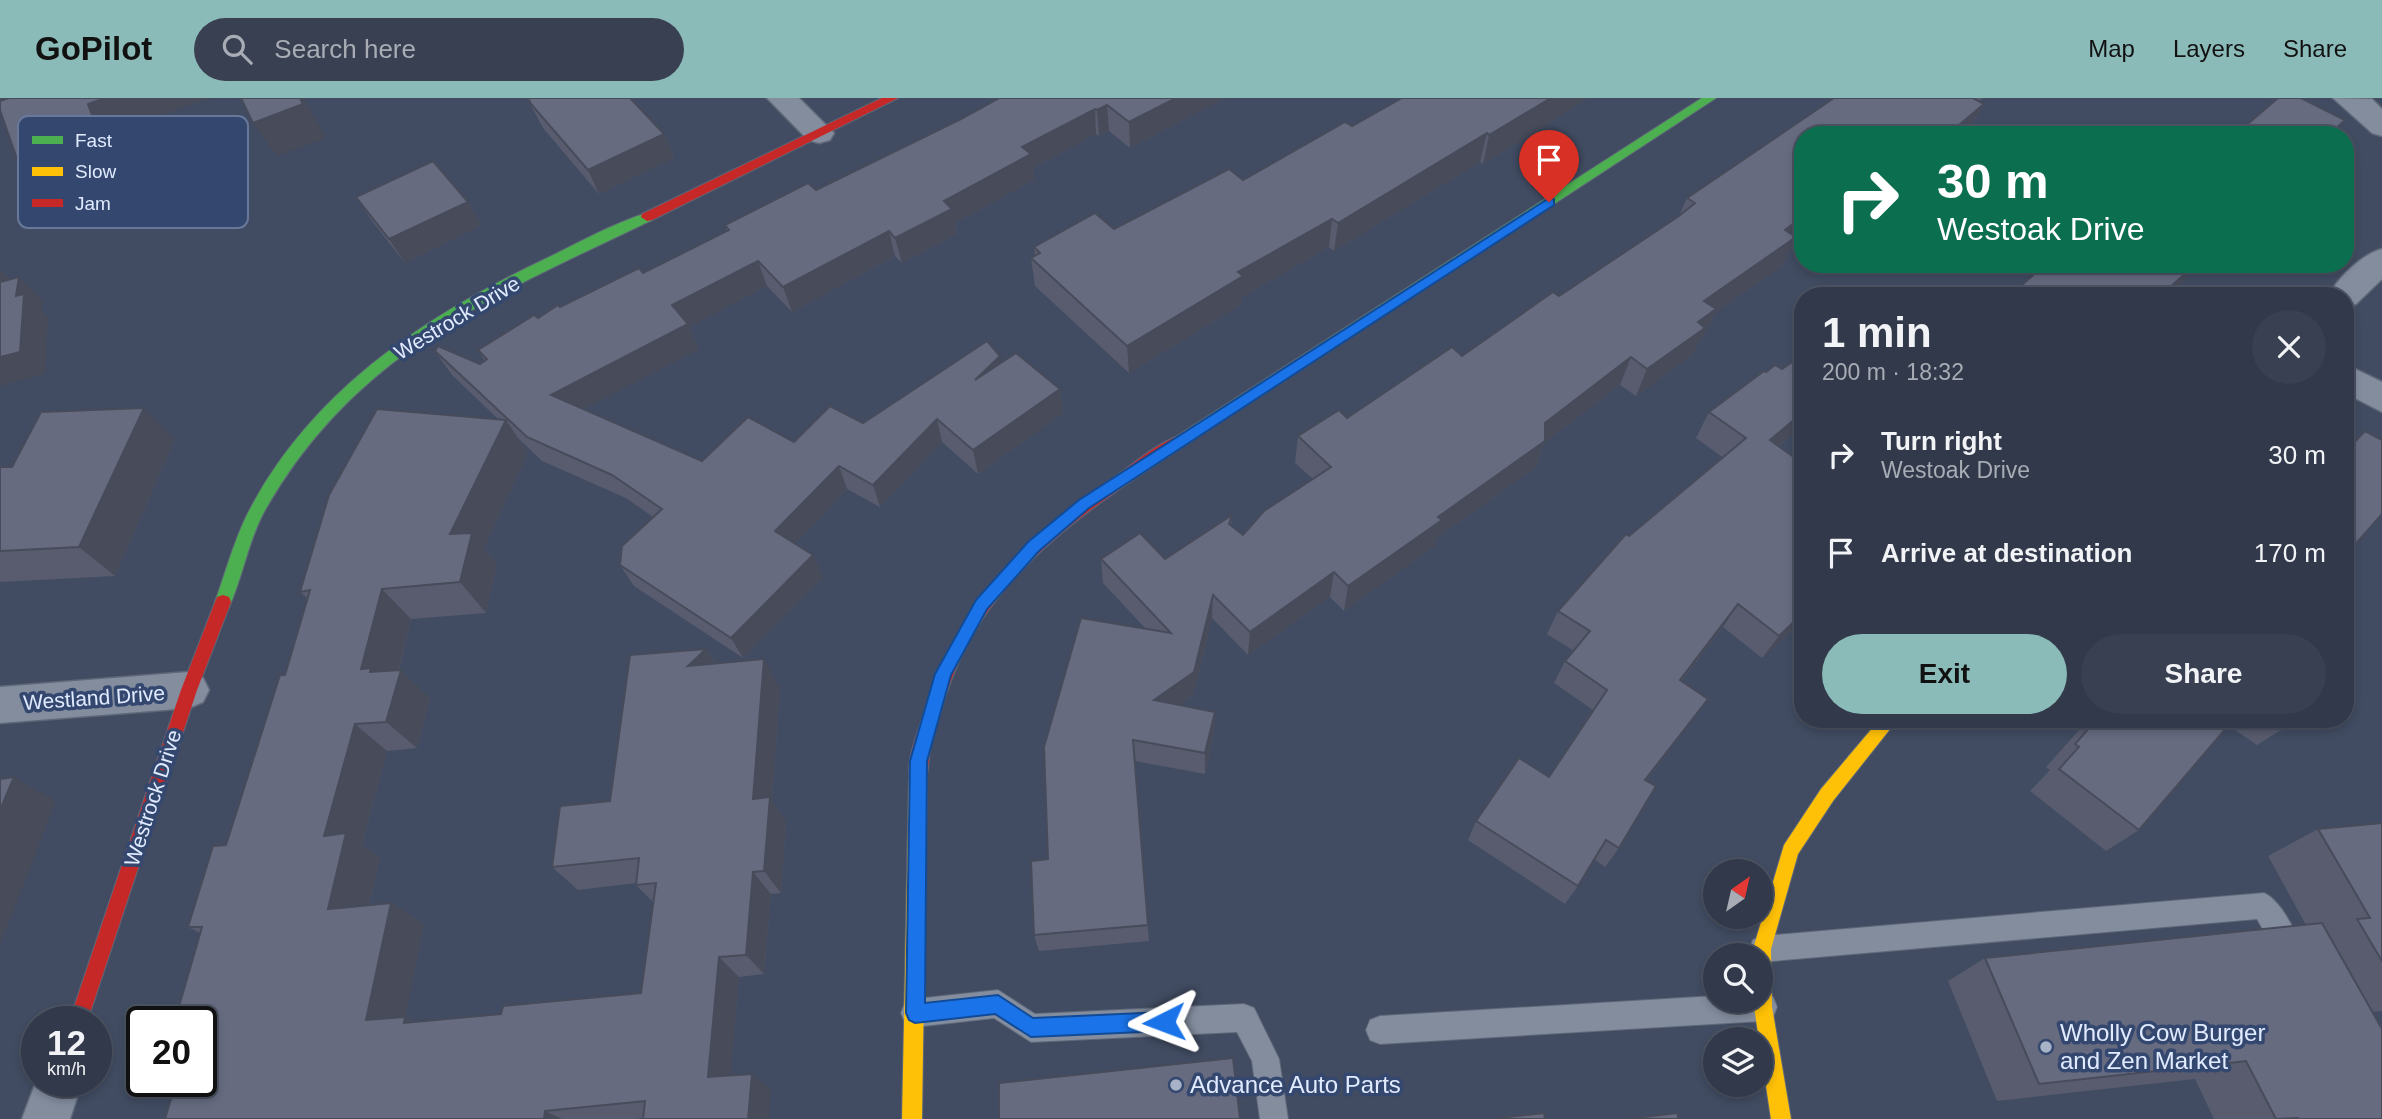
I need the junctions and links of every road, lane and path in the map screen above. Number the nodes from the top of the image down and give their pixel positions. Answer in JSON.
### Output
{"nodes":[{"id":1,"x":782,"y":98,"type":"edge"},
{"id":2,"x":892,"y":98,"type":"edge"},
{"id":3,"x":1710,"y":98,"type":"edge"},
{"id":4,"x":2348,"y":98,"type":"edge"},
{"id":5,"x":2382,"y":126,"type":"edge"},
{"id":6,"x":819,"y":133,"type":"junction"},
{"id":7,"x":2382,"y":260,"type":"edge"},
{"id":8,"x":2354,"y":287,"type":"edge"},
{"id":9,"x":2354,"y":382,"type":"edge"},
{"id":10,"x":2382,"y":399,"type":"edge"},
{"id":11,"x":189,"y":690,"type":"junction"},
{"id":12,"x":0,"y":705,"type":"edge"},
{"id":13,"x":1883,"y":728,"type":"edge"},
{"id":14,"x":1764,"y":943,"type":"edge"},
{"id":15,"x":1773,"y":948,"type":"edge"},
{"id":16,"x":2306,"y":978,"type":"edge"},
{"id":17,"x":83,"y":1006,"type":"edge"},
{"id":18,"x":1703,"y":1011,"type":"edge"},
{"id":19,"x":915,"y":1013,"type":"junction"},
{"id":20,"x":1764,"y":1013,"type":"edge"},
{"id":21,"x":1380,"y":1030,"type":"dead end"},
{"id":22,"x":54,"y":1097,"type":"edge"},
{"id":23,"x":46,"y":1119,"type":"edge"},
{"id":24,"x":912,"y":1119,"type":"edge"},
{"id":25,"x":1273,"y":1119,"type":"edge"},
{"id":26,"x":1781,"y":1119,"type":"edge"}],
"edges":[{"from":1,"to":6,"type":"street"},
{"from":2,"to":6,"type":"street","name":"Westrock Drive"},
{"from":3,"to":19,"type":"street"},
{"from":4,"to":5,"type":"street"},
{"from":6,"to":11,"type":"street","name":"Westrock Drive"},
{"from":7,"to":8,"type":"street"},
{"from":9,"to":10,"type":"street"},
{"from":11,"to":12,"type":"street","name":"Westland Drive"},
{"from":11,"to":17,"type":"street","name":"Westrock Drive"},
{"from":13,"to":14,"type":"street"},
{"from":15,"to":16,"type":"lane"},
{"from":18,"to":21,"type":"lane"},
{"from":19,"to":24,"type":"street"},
{"from":19,"to":25,"type":"lane"},
{"from":20,"to":26,"type":"street"},
{"from":22,"to":23,"type":"street"}]}
